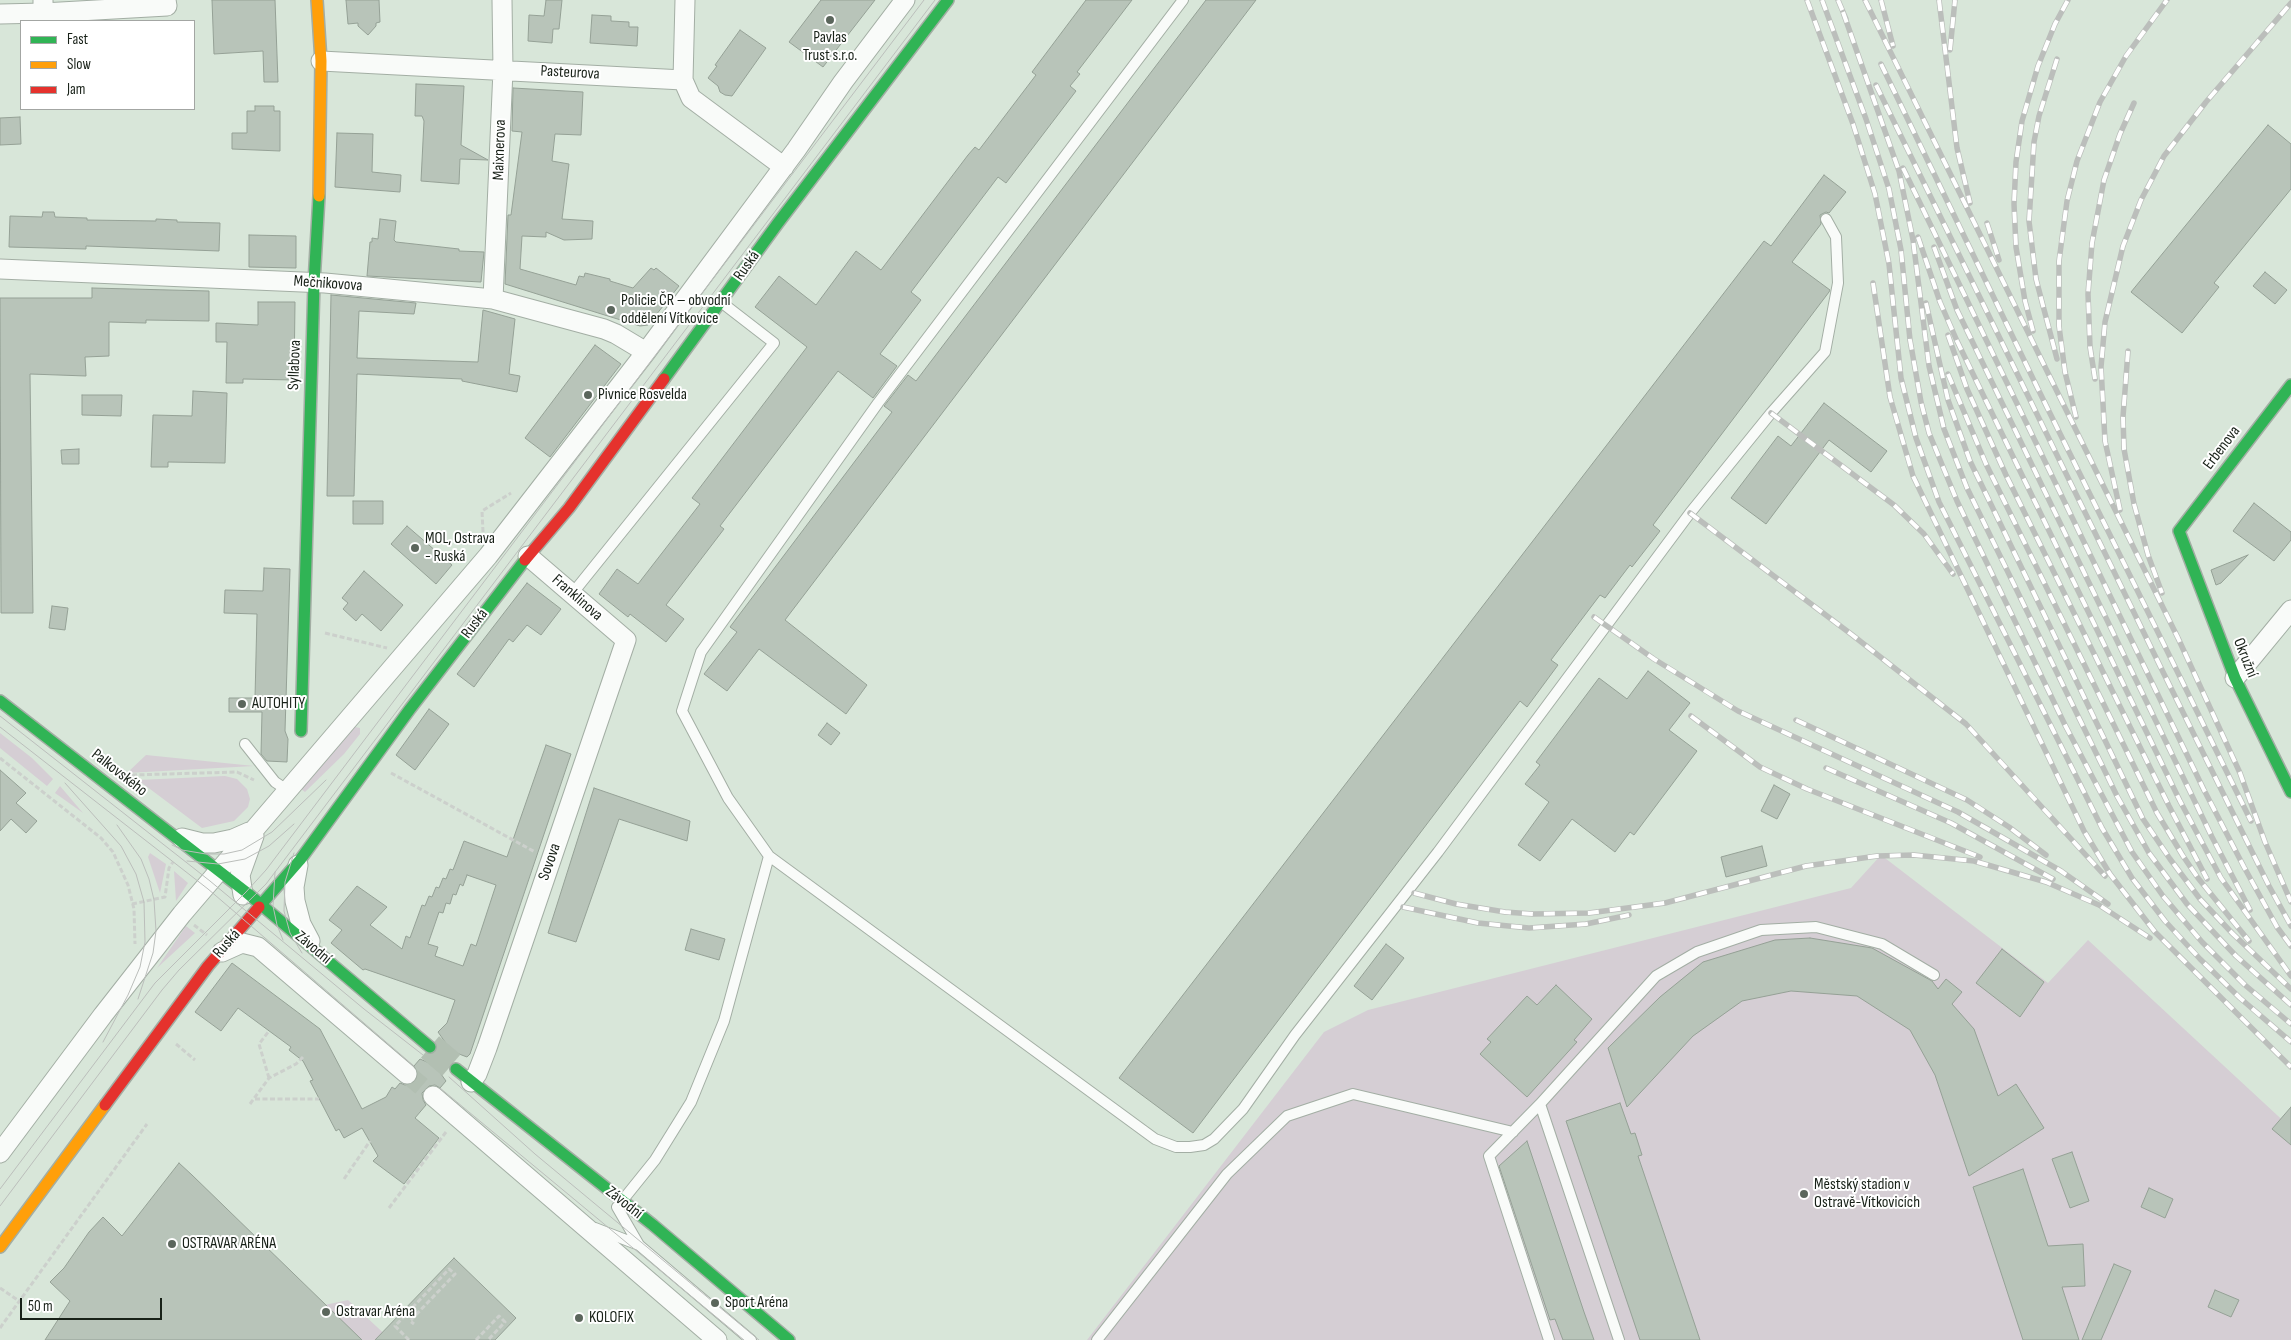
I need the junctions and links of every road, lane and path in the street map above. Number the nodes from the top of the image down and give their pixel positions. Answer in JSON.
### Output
{"nodes":[{"id":1,"x":166,"y":0,"type":"edge"},
{"id":2,"x":317,"y":0,"type":"edge"},
{"id":3,"x":502,"y":0,"type":"edge"},
{"id":4,"x":685,"y":0,"type":"edge"},
{"id":5,"x":905,"y":0,"type":"edge"},
{"id":6,"x":948,"y":0,"type":"edge"},
{"id":7,"x":1183,"y":0,"type":"edge"},
{"id":8,"x":43,"y":7,"type":"edge"},
{"id":9,"x":0,"y":14,"type":"edge"},
{"id":10,"x":321,"y":61,"type":"junction"},
{"id":11,"x":503,"y":70,"type":"junction"},
{"id":12,"x":683,"y":80,"type":"junction"},
{"id":13,"x":784,"y":167,"type":"junction"},
{"id":14,"x":1826,"y":219,"type":"dead end"},
{"id":15,"x":0,"y":268,"type":"edge"},
{"id":16,"x":314,"y":283,"type":"junction"},
{"id":17,"x":493,"y":299,"type":"junction"},
{"id":18,"x":721,"y":302,"type":"junction"},
{"id":19,"x":646,"y":352,"type":"junction"},
{"id":20,"x":2291,"y":385,"type":"edge"},
{"id":21,"x":2179,"y":531,"type":"joint"},
{"id":22,"x":528,"y":556,"type":"junction"},
{"id":23,"x":572,"y":594,"type":"junction"},
{"id":24,"x":2291,"y":610,"type":"edge"},
{"id":25,"x":304,"y":628,"type":"junction"},
{"id":26,"x":626,"y":640,"type":"joint"},
{"id":27,"x":390,"y":649,"type":"dead end"},
{"id":28,"x":2235,"y":678,"type":"junction"},
{"id":29,"x":0,"y":701,"type":"edge"},
{"id":30,"x":301,"y":731,"type":"dead end"},
{"id":31,"x":246,"y":744,"type":"dead end"},
{"id":32,"x":0,"y":758,"type":"edge"},
{"id":33,"x":386,"y":770,"type":"dead end"},
{"id":34,"x":131,"y":776,"type":"dead end"},
{"id":35,"x":261,"y":786,"type":"dead end"},
{"id":36,"x":287,"y":790,"type":"junction"},
{"id":37,"x":2291,"y":792,"type":"edge"},
{"id":38,"x":261,"y":821,"type":"junction"},
{"id":39,"x":179,"y":839,"type":"junction"},
{"id":40,"x":769,"y":856,"type":"junction"},
{"id":41,"x":300,"y":860,"type":"junction"},
{"id":42,"x":551,"y":861,"type":"junction"},
{"id":43,"x":219,"y":870,"type":"junction"},
{"id":44,"x":242,"y":888,"type":"junction"},
{"id":45,"x":164,"y":897,"type":"junction"},
{"id":46,"x":132,"y":904,"type":"junction"},
{"id":47,"x":255,"y":911,"type":"junction"},
{"id":48,"x":182,"y":914,"type":"junction"},
{"id":49,"x":134,"y":950,"type":"dead end"},
{"id":50,"x":220,"y":951,"type":"junction"},
{"id":51,"x":266,"y":953,"type":"junction"},
{"id":52,"x":322,"y":956,"type":"junction"},
{"id":53,"x":1934,"y":975,"type":"dead end"},
{"id":54,"x":269,"y":1030,"type":"dead end"},
{"id":55,"x":170,"y":1039,"type":"dead end"},
{"id":56,"x":430,"y":1047,"type":"tunnel mouth"},
{"id":57,"x":303,"y":1057,"type":"dead end"},
{"id":58,"x":195,"y":1060,"type":"dead end"},
{"id":59,"x":456,"y":1069,"type":"tunnel mouth"},
{"id":60,"x":408,"y":1074,"type":"tunnel mouth"},
{"id":61,"x":269,"y":1078,"type":"junction"},
{"id":62,"x":471,"y":1082,"type":"junction"},
{"id":63,"x":433,"y":1096,"type":"tunnel mouth"},
{"id":64,"x":254,"y":1098,"type":"junction"},
{"id":65,"x":318,"y":1099,"type":"dead end"},
{"id":66,"x":250,"y":1104,"type":"dead end"},
{"id":67,"x":1540,"y":1104,"type":"junction"},
{"id":68,"x":147,"y":1124,"type":"dead end"},
{"id":69,"x":450,"y":1127,"type":"dead end"},
{"id":70,"x":1512,"y":1132,"type":"junction"},
{"id":71,"x":370,"y":1141,"type":"dead end"},
{"id":72,"x":0,"y":1153,"type":"edge"},
{"id":73,"x":344,"y":1179,"type":"dead end"},
{"id":74,"x":606,"y":1189,"type":"junction"},
{"id":75,"x":622,"y":1201,"type":"junction"},
{"id":76,"x":389,"y":1208,"type":"dead end"},
{"id":77,"x":578,"y":1222,"type":"junction"},
{"id":78,"x":639,"y":1246,"type":"junction"},
{"id":79,"x":0,"y":1247,"type":"edge"},
{"id":80,"x":0,"y":1288,"type":"edge"},
{"id":81,"x":19,"y":1301,"type":"junction"},
{"id":82,"x":414,"y":1324,"type":"dead end"},
{"id":83,"x":0,"y":1328,"type":"edge"},
{"id":84,"x":409,"y":1340,"type":"edge"},
{"id":85,"x":476,"y":1340,"type":"edge"},
{"id":86,"x":488,"y":1340,"type":"edge"},
{"id":87,"x":717,"y":1340,"type":"edge"},
{"id":88,"x":751,"y":1340,"type":"edge"},
{"id":89,"x":789,"y":1340,"type":"edge"},
{"id":90,"x":1097,"y":1340,"type":"edge"},
{"id":91,"x":1549,"y":1340,"type":"edge"},
{"id":92,"x":1620,"y":1340,"type":"edge"}],
"edges":[{"from":1,"to":8,"type":"street"},
{"from":2,"to":10,"type":"street","name":"Syllabova"},
{"from":3,"to":11,"type":"street","name":"Maixnerova"},
{"from":4,"to":12,"type":"street"},
{"from":5,"to":13,"type":"street","name":"Ruská"},
{"from":6,"to":18,"type":"street","name":"Ruská"},
{"from":7,"to":40,"type":"lane"},
{"from":8,"to":9,"type":"street"},
{"from":10,"to":11,"type":"street","name":"Pasteurova"},
{"from":10,"to":16,"type":"street","name":"Syllabova"},
{"from":11,"to":12,"type":"street","name":"Pasteurova"},
{"from":11,"to":17,"type":"street","name":"Maixnerova"},
{"from":12,"to":13,"type":"street"},
{"from":13,"to":19,"type":"street","name":"Ruská"},
{"from":14,"to":40,"type":"lane"},
{"from":15,"to":16,"type":"street","name":"Mečnikovova"},
{"from":16,"to":17,"type":"street","name":"Mečnikovova"},
{"from":16,"to":25,"type":"street","name":"Syllabova"},
{"from":17,"to":19,"type":"street","name":"Mečnikovova"},
{"from":18,"to":22,"type":"street","name":"Ruská"},
{"from":18,"to":23,"type":"lane"},
{"from":19,"to":36,"type":"street","name":"Ruská"},
{"from":20,"to":21,"type":"street","name":"Erbenova"},
{"from":21,"to":28,"type":"street","name":"Okružní"},
{"from":22,"to":23,"type":"street","name":"Franklinova"},
{"from":22,"to":41,"type":"street","name":"Ruská"},
{"from":23,"to":26,"type":"street","name":"Franklinova"},
{"from":24,"to":28,"type":"street"},
{"from":25,"to":27,"type":"path"},
{"from":25,"to":30,"type":"street","name":"Syllabova"},
{"from":26,"to":42,"type":"street","name":"Sovova"},
{"from":28,"to":37,"type":"street","name":"Okružní"},
{"from":29,"to":39,"type":"street","name":"Palkovského"},
{"from":31,"to":36,"type":"lane"},
{"from":32,"to":46,"type":"path"},
{"from":33,"to":42,"type":"path"},
{"from":34,"to":35,"type":"path"},
{"from":36,"to":38,"type":"street","name":"Ruská"},
{"from":38,"to":39,"type":"street"},
{"from":38,"to":43,"type":"street","name":"Ruská"},
{"from":38,"to":44,"type":"street"},
{"from":39,"to":43,"type":"street","name":"Palkovského"},
{"from":39,"to":45,"type":"path"},
{"from":40,"to":75,"type":"lane"},
{"from":41,"to":47,"type":"street","name":"Ruská"},
{"from":41,"to":52,"type":"street"},
{"from":42,"to":62,"type":"street","name":"Sovova"},
{"from":43,"to":44,"type":"street"},
{"from":43,"to":48,"type":"street","name":"Ruská"},
{"from":44,"to":47,"type":"street"},
{"from":45,"to":46,"type":"path"},
{"from":45,"to":48,"type":"path"},
{"from":46,"to":49,"type":"path"},
{"from":47,"to":50,"type":"street","name":"Ruská"},
{"from":47,"to":51,"type":"street"},
{"from":47,"to":52,"type":"street","name":"Závodní"},
{"from":48,"to":50,"type":"path"},
{"from":48,"to":72,"type":"street","name":"Ruská"},
{"from":50,"to":51,"type":"street","name":"Závodní"},
{"from":50,"to":79,"type":"street","name":"Ruská"},
{"from":51,"to":60,"type":"street","name":"Závodní"},
{"from":52,"to":56,"type":"street","name":"Závodní"},
{"from":53,"to":67,"type":"lane"},
{"from":54,"to":61,"type":"path"},
{"from":55,"to":58,"type":"path"},
{"from":57,"to":61,"type":"path"},
{"from":59,"to":62,"type":"street","name":"Závodní"},
{"from":61,"to":64,"type":"path"},
{"from":62,"to":74,"type":"street","name":"Závodní"},
{"from":63,"to":77,"type":"street"},
{"from":64,"to":65,"type":"path"},
{"from":64,"to":66,"type":"path"},
{"from":67,"to":70,"type":"lane"},
{"from":67,"to":92,"type":"lane"},
{"from":68,"to":81,"type":"path"},
{"from":69,"to":76,"type":"path"},
{"from":70,"to":90,"type":"lane"},
{"from":70,"to":91,"type":"lane"},
{"from":71,"to":73,"type":"path"},
{"from":74,"to":75,"type":"street","name":"Závodní"},
{"from":74,"to":78,"type":"lane"},
{"from":75,"to":89,"type":"street","name":"Závodní"},
{"from":77,"to":78,"type":"lane"},
{"from":77,"to":87,"type":"street"},
{"from":78,"to":88,"type":"lane"},
{"from":80,"to":81,"type":"path"},
{"from":81,"to":83,"type":"path"},
{"from":82,"to":84,"type":"path"},
{"from":85,"to":86,"type":"path"}]}
